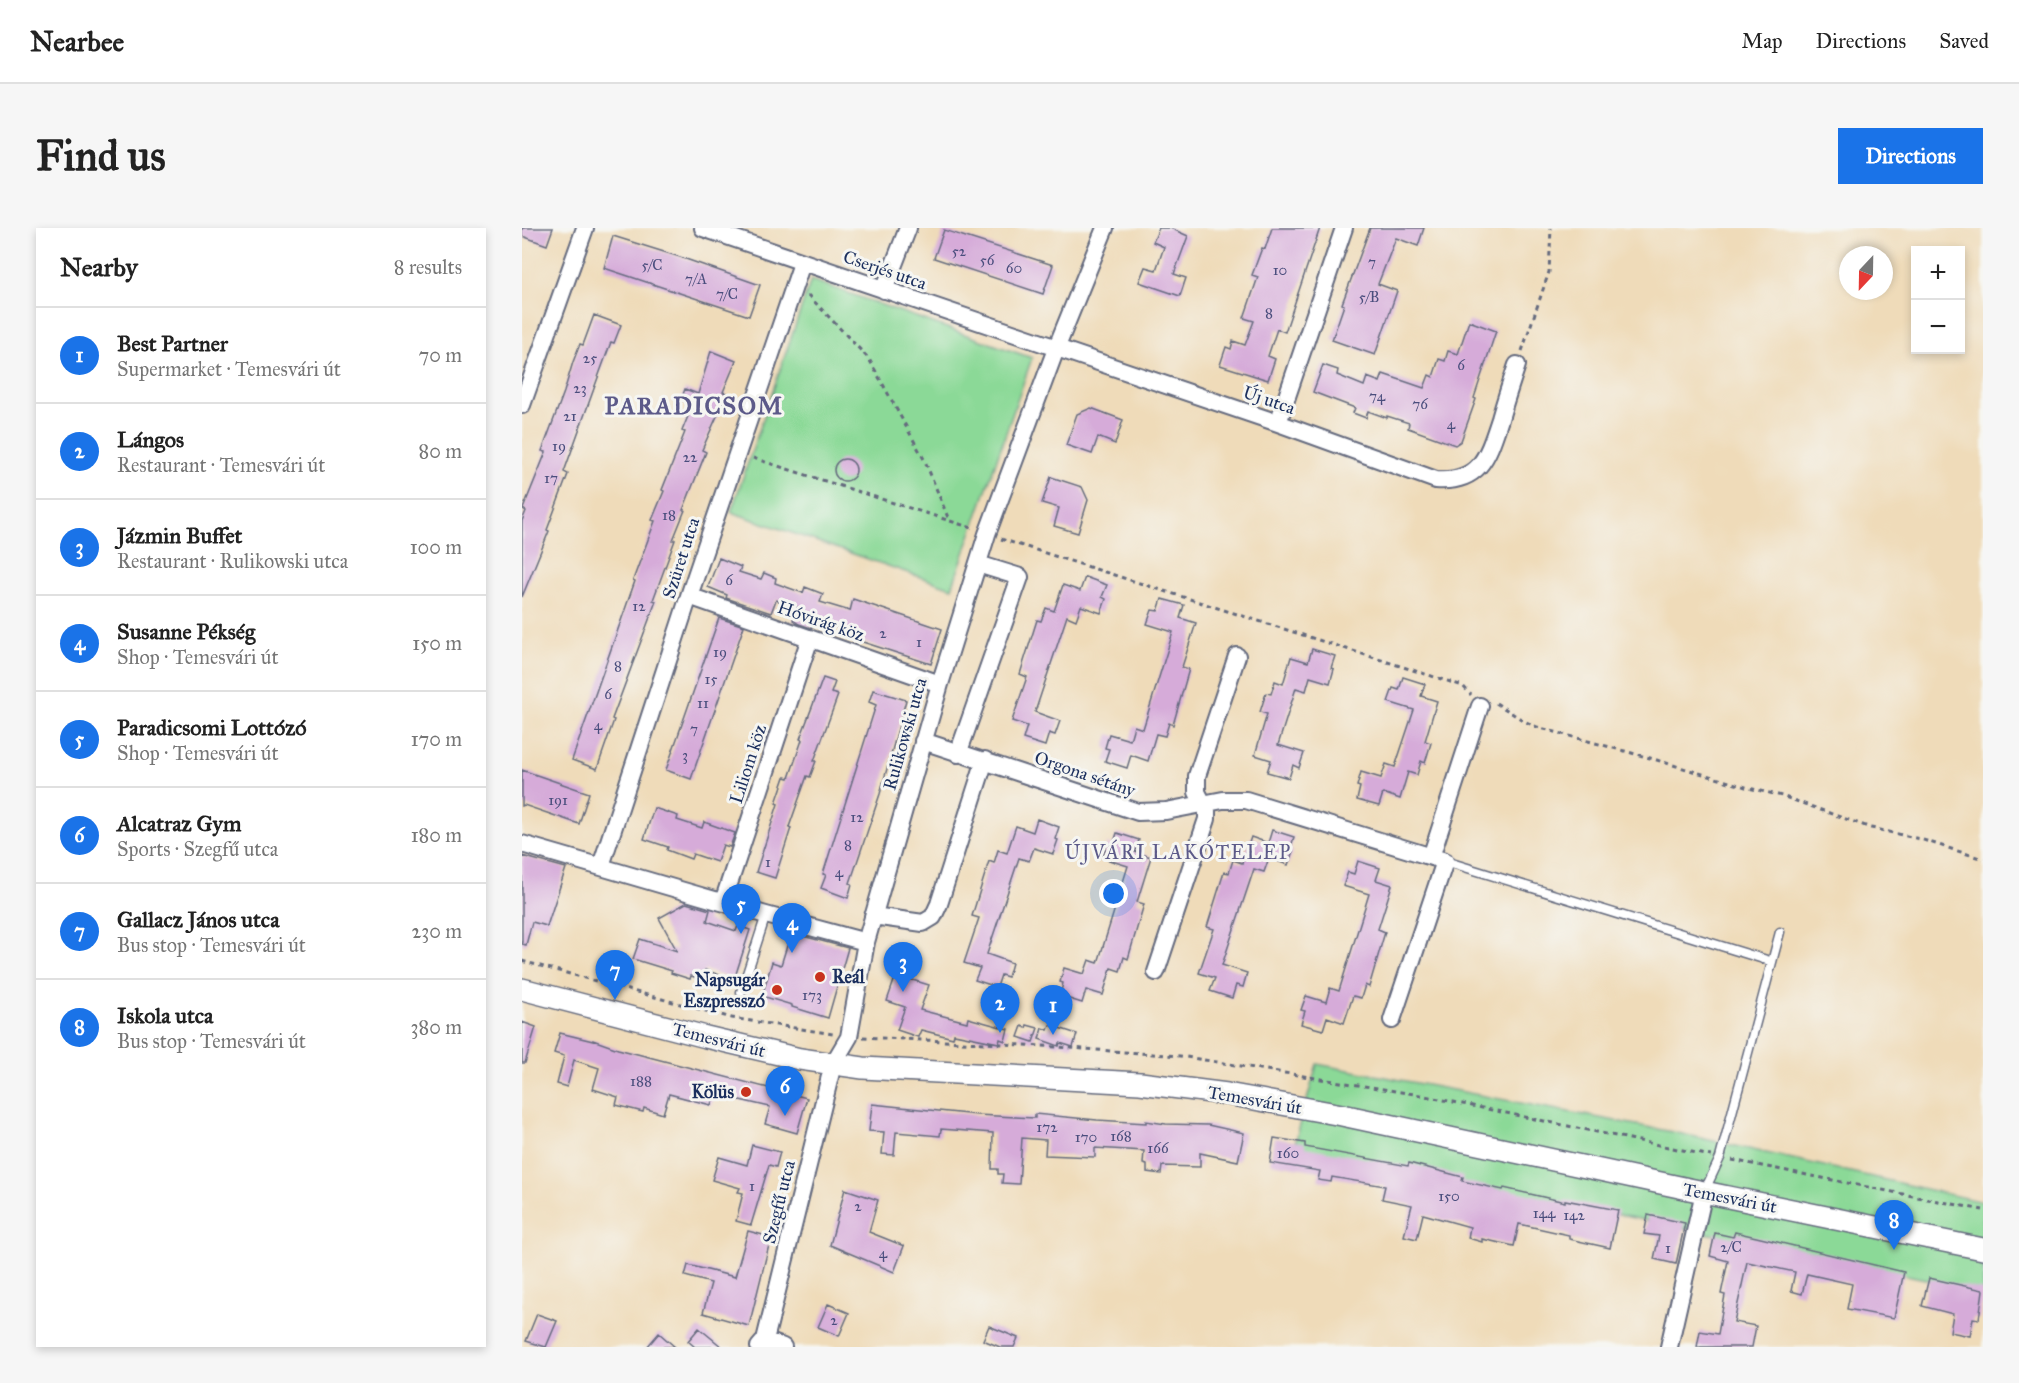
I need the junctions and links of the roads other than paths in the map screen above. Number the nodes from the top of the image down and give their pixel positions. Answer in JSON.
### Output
{"nodes":[{"id":1,"x":585,"y":228,"type":"edge"},
{"id":2,"x":703,"y":228,"type":"edge"},
{"id":3,"x":908,"y":228,"type":"edge"},
{"id":4,"x":1105,"y":228,"type":"edge"},
{"id":5,"x":1344,"y":228,"type":"edge"},
{"id":6,"x":802,"y":263,"type":"junction"},
{"id":7,"x":884,"y":290,"type":"junction"},
{"id":8,"x":1056,"y":349,"type":"junction"},
{"id":9,"x":1517,"y":365,"type":"road end"},
{"id":10,"x":522,"y":405,"type":"edge"},
{"id":11,"x":1278,"y":423,"type":"junction"},
{"id":12,"x":978,"y":564,"type":"junction"},
{"id":13,"x":689,"y":596,"type":"junction"},
{"id":14,"x":810,"y":638,"type":"junction"},
{"id":15,"x":1237,"y":656,"type":"dead end"},
{"id":16,"x":940,"y":684,"type":"junction"},
{"id":17,"x":1480,"y":706,"type":"road end"},
{"id":18,"x":923,"y":741,"type":"junction"},
{"id":19,"x":958,"y":754,"type":"junction"},
{"id":20,"x":985,"y":760,"type":"junction"},
{"id":21,"x":1202,"y":803,"type":"junction"},
{"id":22,"x":522,"y":844,"type":"edge"},
{"id":23,"x":1438,"y":859,"type":"junction"},
{"id":24,"x":601,"y":866,"type":"junction"},
{"id":25,"x":723,"y":902,"type":"junction"},
{"id":26,"x":766,"y":915,"type":"junction"},
{"id":27,"x":873,"y":916,"type":"junction"},
{"id":28,"x":1780,"y":932,"type":"dead end"},
{"id":29,"x":866,"y":942,"type":"junction"},
{"id":30,"x":1770,"y":961,"type":"junction"},
{"id":31,"x":1156,"y":972,"type":"dead end"},
{"id":32,"x":522,"y":989,"type":"edge"},
{"id":33,"x":741,"y":992,"type":"dead end"},
{"id":34,"x":1392,"y":1020,"type":"dead end"},
{"id":35,"x":833,"y":1064,"type":"junction"},
{"id":36,"x":1704,"y":1192,"type":"junction"},
{"id":37,"x":1983,"y":1249,"type":"edge"},
{"id":38,"x":762,"y":1343,"type":"edge"},
{"id":39,"x":783,"y":1347,"type":"edge"},
{"id":40,"x":1670,"y":1347,"type":"edge"}],
"edges":[{"from":1,"to":10,"type":"street"},
{"from":2,"to":6,"type":"street","name":"Cserjés utca"},
{"from":3,"to":7,"type":"street"},
{"from":4,"to":8,"type":"street","name":"Rulikowski utca"},
{"from":5,"to":11,"type":"street"},
{"from":6,"to":7,"type":"street","name":"Cserjés utca"},
{"from":6,"to":13,"type":"street","name":"Szüret utca"},
{"from":7,"to":8,"type":"street","name":"Cserjés utca"},
{"from":8,"to":11,"type":"street","name":"Új utca"},
{"from":8,"to":12,"type":"street","name":"Rulikowski utca"},
{"from":9,"to":11,"type":"street","name":"Új utca"},
{"from":12,"to":16,"type":"street","name":"Rulikowski utca"},
{"from":12,"to":19,"type":"street"},
{"from":13,"to":14,"type":"street","name":"Hóvirág köz"},
{"from":13,"to":24,"type":"street","name":"Szüret utca"},
{"from":14,"to":16,"type":"street","name":"Hóvirág köz"},
{"from":14,"to":25,"type":"street","name":"Liliom köz"},
{"from":15,"to":21,"type":"street"},
{"from":16,"to":18,"type":"street","name":"Rulikowski utca"},
{"from":17,"to":23,"type":"street"},
{"from":18,"to":19,"type":"street","name":"Orgona sétány"},
{"from":18,"to":27,"type":"street","name":"Rulikowski utca"},
{"from":19,"to":20,"type":"street","name":"Orgona sétány"},
{"from":20,"to":21,"type":"street","name":"Orgona sétány"},
{"from":20,"to":27,"type":"street"},
{"from":21,"to":23,"type":"street","name":"Orgona sétány"},
{"from":21,"to":31,"type":"street"},
{"from":22,"to":24,"type":"street"},
{"from":23,"to":30,"type":"lane"},
{"from":23,"to":34,"type":"street"},
{"from":24,"to":25,"type":"street"},
{"from":25,"to":26,"type":"street"},
{"from":26,"to":29,"type":"street"},
{"from":26,"to":33,"type":"lane"},
{"from":27,"to":29,"type":"street","name":"Rulikowski utca"},
{"from":28,"to":30,"type":"lane"},
{"from":29,"to":35,"type":"street","name":"Rulikowski utca"},
{"from":30,"to":36,"type":"lane"},
{"from":32,"to":35,"type":"street","name":"Temesvári út"},
{"from":35,"to":36,"type":"street","name":"Temesvári út"},
{"from":35,"to":38,"type":"street","name":"Szegfű utca"},
{"from":36,"to":37,"type":"street","name":"Temesvári út"},
{"from":36,"to":40,"type":"street"},
{"from":38,"to":39,"type":"street"}]}
